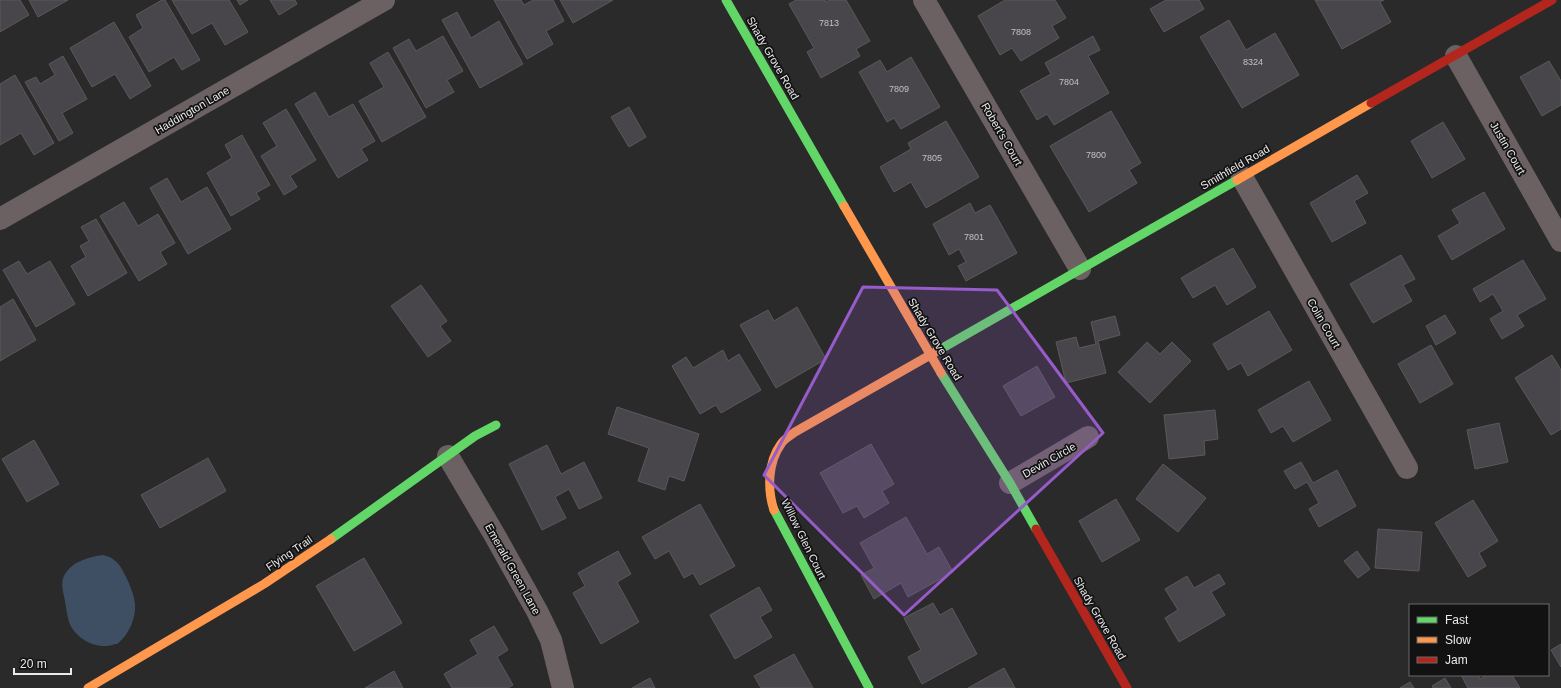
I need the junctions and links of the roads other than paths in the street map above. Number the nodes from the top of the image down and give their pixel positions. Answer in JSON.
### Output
{"nodes":[{"id":1,"x":384,"y":0,"type":"edge"},
{"id":2,"x":726,"y":0,"type":"edge"},
{"id":3,"x":924,"y":0,"type":"edge"},
{"id":4,"x":1552,"y":0,"type":"edge"},
{"id":5,"x":1456,"y":56,"type":"junction"},
{"id":6,"x":1242,"y":177,"type":"junction"},
{"id":7,"x":0,"y":219,"type":"edge"},
{"id":8,"x":1561,"y":241,"type":"edge"},
{"id":9,"x":1080,"y":269,"type":"junction"},
{"id":10,"x":929,"y":354,"type":"junction"},
{"id":11,"x":496,"y":425,"type":"dead end"},
{"id":12,"x":1088,"y":437,"type":"dead end"},
{"id":13,"x":448,"y":456,"type":"junction"},
{"id":14,"x":1407,"y":468,"type":"dead end"},
{"id":15,"x":1010,"y":484,"type":"junction"},
{"id":16,"x":88,"y":688,"type":"edge"},
{"id":17,"x":563,"y":688,"type":"edge"},
{"id":18,"x":869,"y":688,"type":"edge"},
{"id":19,"x":1127,"y":688,"type":"edge"}],
"edges":[{"from":1,"to":7,"type":"street","name":"Haddington Lane"},
{"from":2,"to":10,"type":"street","name":"Shady Grove Road"},
{"from":3,"to":9,"type":"street","name":"Robert's Court"},
{"from":4,"to":5,"type":"street","name":"Smithfield Road"},
{"from":5,"to":6,"type":"street","name":"Smithfield Road"},
{"from":5,"to":8,"type":"street","name":"Justin Court"},
{"from":6,"to":9,"type":"street","name":"Smithfield Road"},
{"from":6,"to":14,"type":"street","name":"Colin Court"},
{"from":9,"to":10,"type":"street","name":"Smithfield Road"},
{"from":10,"to":15,"type":"street","name":"Shady Grove Road"},
{"from":10,"to":18,"type":"street","name":"Willow Glen Court"},
{"from":11,"to":13,"type":"street","name":"Flying Trail"},
{"from":12,"to":15,"type":"street","name":"Devin Circle"},
{"from":13,"to":16,"type":"street","name":"Flying Trail"},
{"from":13,"to":17,"type":"street","name":"Emerald Green Lane"},
{"from":15,"to":19,"type":"street","name":"Shady Grove Road"}]}
